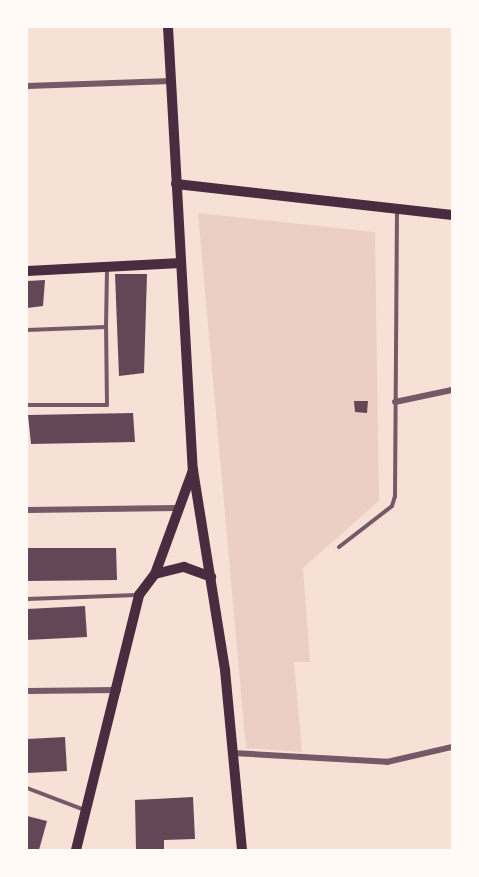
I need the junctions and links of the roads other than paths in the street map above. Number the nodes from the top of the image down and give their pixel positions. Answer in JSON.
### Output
{"nodes":[{"id":1,"x":168,"y":27,"type":"edge"},
{"id":2,"x":171,"y":81,"type":"junction"},
{"id":3,"x":27,"y":86,"type":"edge"},
{"id":4,"x":176,"y":184,"type":"junction"},
{"id":5,"x":397,"y":211,"type":"junction"},
{"id":6,"x":452,"y":215,"type":"edge"},
{"id":7,"x":181,"y":263,"type":"junction"},
{"id":8,"x":107,"y":267,"type":"junction"},
{"id":9,"x":27,"y":272,"type":"edge"},
{"id":10,"x":106,"y":327,"type":"junction"},
{"id":11,"x":27,"y":330,"type":"edge"},
{"id":12,"x":452,"y":390,"type":"edge"},
{"id":13,"x":395,"y":402,"type":"junction"},
{"id":14,"x":27,"y":405,"type":"edge"},
{"id":15,"x":193,"y":470,"type":"junction"},
{"id":16,"x":177,"y":508,"type":"junction"},
{"id":17,"x":27,"y":510,"type":"edge"},
{"id":18,"x":339,"y":547,"type":"dead end"},
{"id":19,"x":155,"y":574,"type":"junction"},
{"id":20,"x":211,"y":577,"type":"junction"},
{"id":21,"x":139,"y":595,"type":"junction"},
{"id":22,"x":27,"y":599,"type":"edge"},
{"id":23,"x":118,"y":690,"type":"junction"},
{"id":24,"x":27,"y":691,"type":"edge"},
{"id":25,"x":452,"y":747,"type":"edge"},
{"id":26,"x":233,"y":753,"type":"junction"},
{"id":27,"x":27,"y":788,"type":"edge"},
{"id":28,"x":86,"y":810,"type":"junction"},
{"id":29,"x":76,"y":850,"type":"edge"},
{"id":30,"x":242,"y":850,"type":"edge"}],
"edges":[{"from":1,"to":2,"type":"main road"},
{"from":2,"to":3,"type":"street"},
{"from":2,"to":4,"type":"main road"},
{"from":4,"to":5,"type":"main road"},
{"from":4,"to":7,"type":"main road"},
{"from":5,"to":6,"type":"main road"},
{"from":5,"to":13,"type":"lane"},
{"from":7,"to":8,"type":"main road"},
{"from":7,"to":15,"type":"main road"},
{"from":8,"to":9,"type":"main road"},
{"from":8,"to":10,"type":"lane"},
{"from":10,"to":11,"type":"lane"},
{"from":10,"to":14,"type":"lane"},
{"from":12,"to":13,"type":"street"},
{"from":13,"to":18,"type":"lane"},
{"from":15,"to":16,"type":"main road"},
{"from":15,"to":20,"type":"main road"},
{"from":16,"to":17,"type":"street"},
{"from":16,"to":19,"type":"main road"},
{"from":19,"to":20,"type":"main road"},
{"from":19,"to":21,"type":"main road"},
{"from":20,"to":26,"type":"main road"},
{"from":21,"to":22,"type":"lane"},
{"from":21,"to":23,"type":"main road"},
{"from":23,"to":24,"type":"street"},
{"from":23,"to":28,"type":"main road"},
{"from":25,"to":26,"type":"street"},
{"from":26,"to":30,"type":"main road"},
{"from":27,"to":28,"type":"lane"},
{"from":28,"to":29,"type":"main road"}]}
